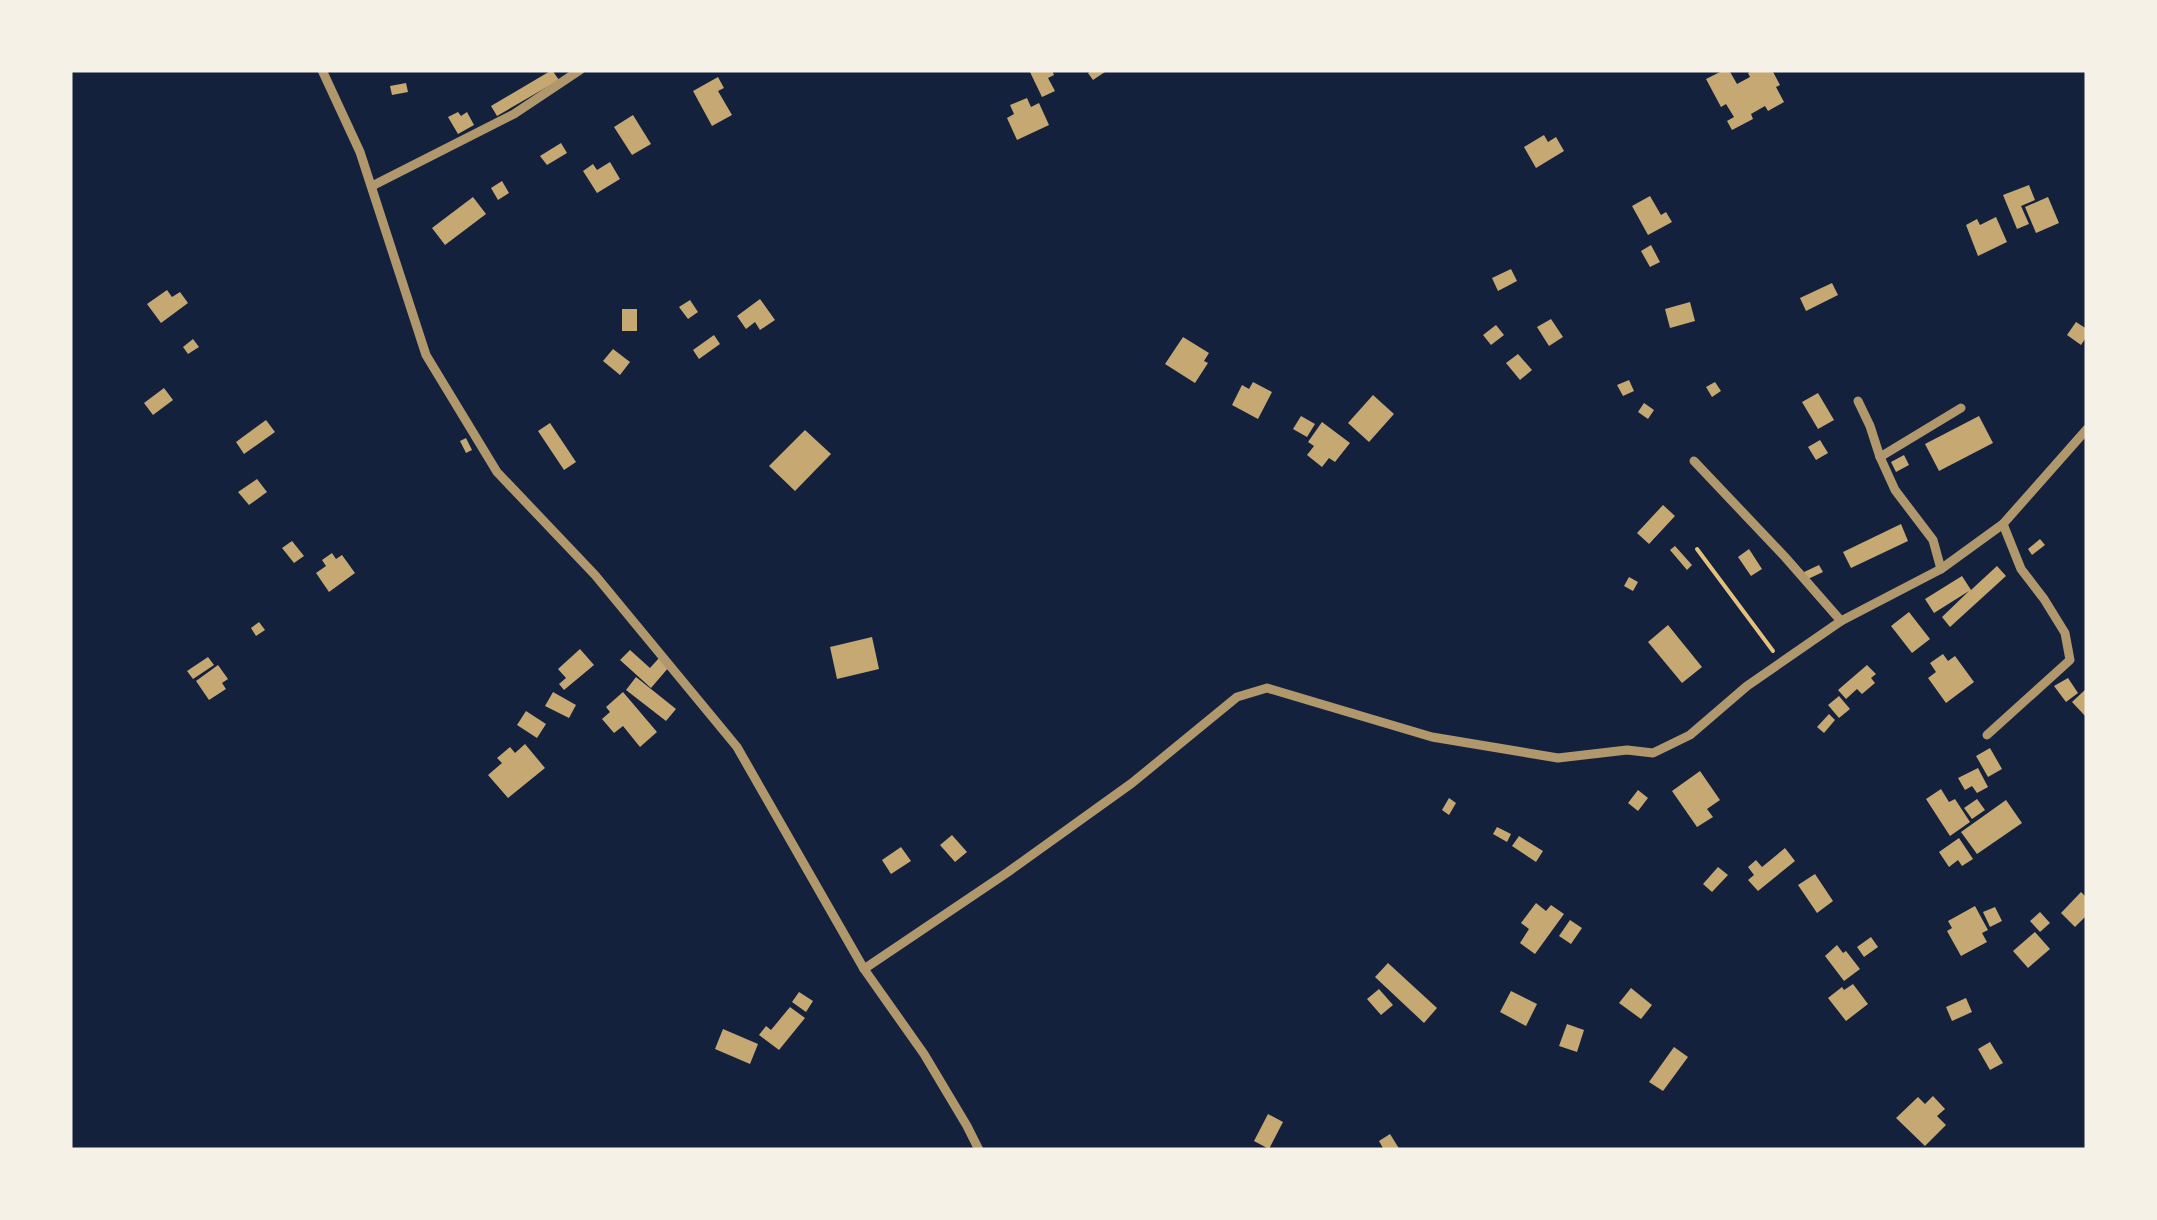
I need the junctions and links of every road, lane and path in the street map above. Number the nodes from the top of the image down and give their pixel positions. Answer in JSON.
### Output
{"nodes":[{"id":1,"x":322,"y":70,"type":"edge"},
{"id":2,"x":580,"y":70,"type":"edge"},
{"id":3,"x":372,"y":186,"type":"junction"},
{"id":4,"x":1858,"y":401,"type":"dead end"},
{"id":5,"x":1961,"y":408,"type":"dead end"},
{"id":6,"x":2087,"y":429,"type":"edge"},
{"id":7,"x":1880,"y":457,"type":"junction"},
{"id":8,"x":1694,"y":462,"type":"dead end"},
{"id":9,"x":2003,"y":524,"type":"junction"},
{"id":10,"x":1697,"y":549,"type":"dead end"},
{"id":11,"x":1941,"y":569,"type":"junction"},
{"id":12,"x":1841,"y":621,"type":"junction"},
{"id":13,"x":1782,"y":663,"type":"junction"},
{"id":14,"x":1987,"y":736,"type":"dead end"},
{"id":15,"x":864,"y":969,"type":"junction"},
{"id":16,"x":979,"y":1150,"type":"edge"}],
"edges":[{"from":1,"to":3,"type":"street"},
{"from":2,"to":3,"type":"street"},
{"from":3,"to":15,"type":"street"},
{"from":4,"to":7,"type":"street"},
{"from":5,"to":7,"type":"street"},
{"from":6,"to":9,"type":"street"},
{"from":7,"to":11,"type":"street"},
{"from":8,"to":12,"type":"street"},
{"from":9,"to":11,"type":"street"},
{"from":9,"to":14,"type":"street"},
{"from":10,"to":13,"type":"path"},
{"from":11,"to":12,"type":"street"},
{"from":12,"to":13,"type":"street"},
{"from":13,"to":15,"type":"street"},
{"from":15,"to":16,"type":"street"}]}
